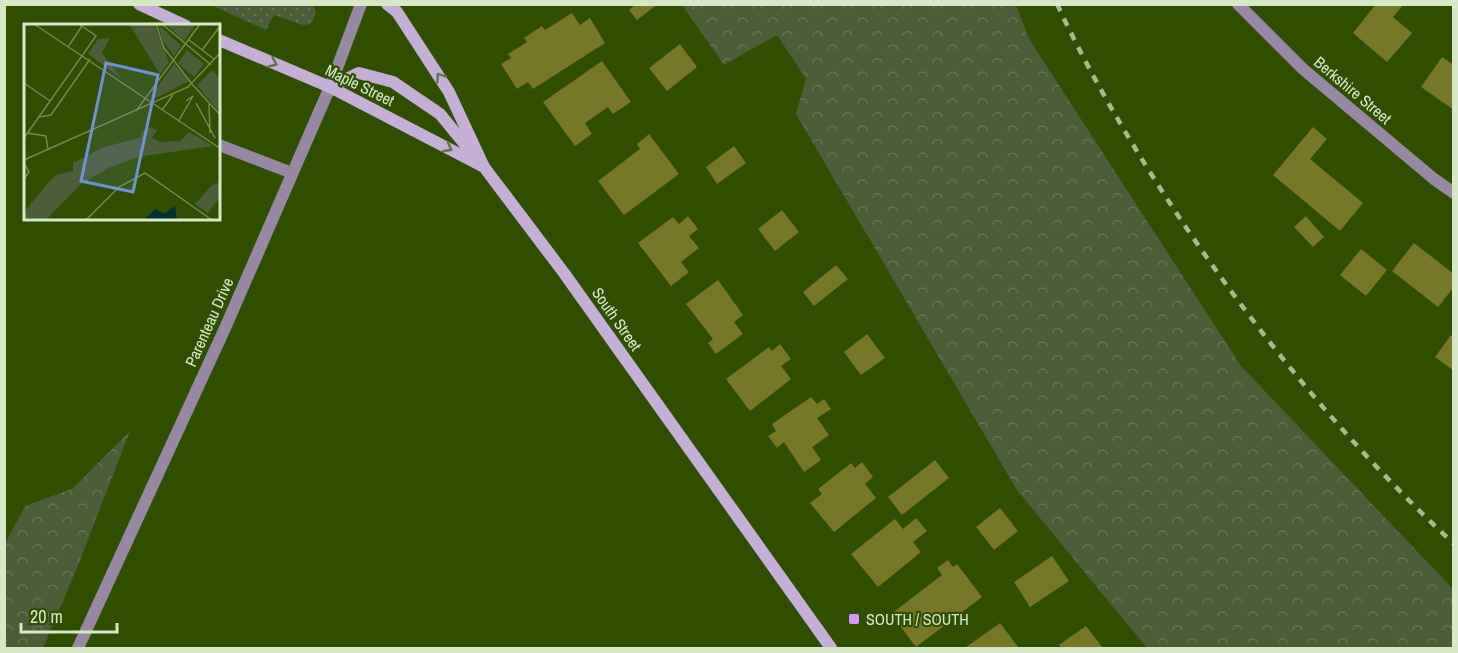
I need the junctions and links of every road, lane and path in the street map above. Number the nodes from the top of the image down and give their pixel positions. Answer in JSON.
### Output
{"nodes":[{"id":1,"x":138,"y":4,"type":"edge"},
{"id":2,"x":361,"y":4,"type":"edge"},
{"id":3,"x":387,"y":4,"type":"edge"},
{"id":4,"x":1238,"y":4,"type":"edge"},
{"id":5,"x":182,"y":24,"type":"edge"},
{"id":6,"x":220,"y":40,"type":"edge"},
{"id":7,"x":330,"y":87,"type":"junction"},
{"id":8,"x":220,"y":145,"type":"edge"},
{"id":9,"x":484,"y":167,"type":"junction"},
{"id":10,"x":292,"y":173,"type":"junction"},
{"id":11,"x":1454,"y":193,"type":"edge"},
{"id":12,"x":78,"y":648,"type":"edge"},
{"id":13,"x":831,"y":648,"type":"edge"}],
"edges":[{"from":1,"to":5,"type":"main road"},
{"from":2,"to":7,"type":"street","name":"Parenteau Drive"},
{"from":9,"to":3,"type":"main road","name":"South Street","one_way":true},
{"from":4,"to":11,"type":"street","name":"Berkshire Street"},
{"from":6,"to":7,"type":"main road","name":"Maple Street","one_way":true},
{"from":7,"to":9,"type":"main road","name":"Maple Street","one_way":true},
{"from":7,"to":9,"type":"main road"},
{"from":7,"to":10,"type":"street","name":"Parenteau Drive"},
{"from":8,"to":10,"type":"street"},
{"from":9,"to":13,"type":"main road","name":"South Street"},
{"from":10,"to":12,"type":"street","name":"Parenteau Drive"}]}
